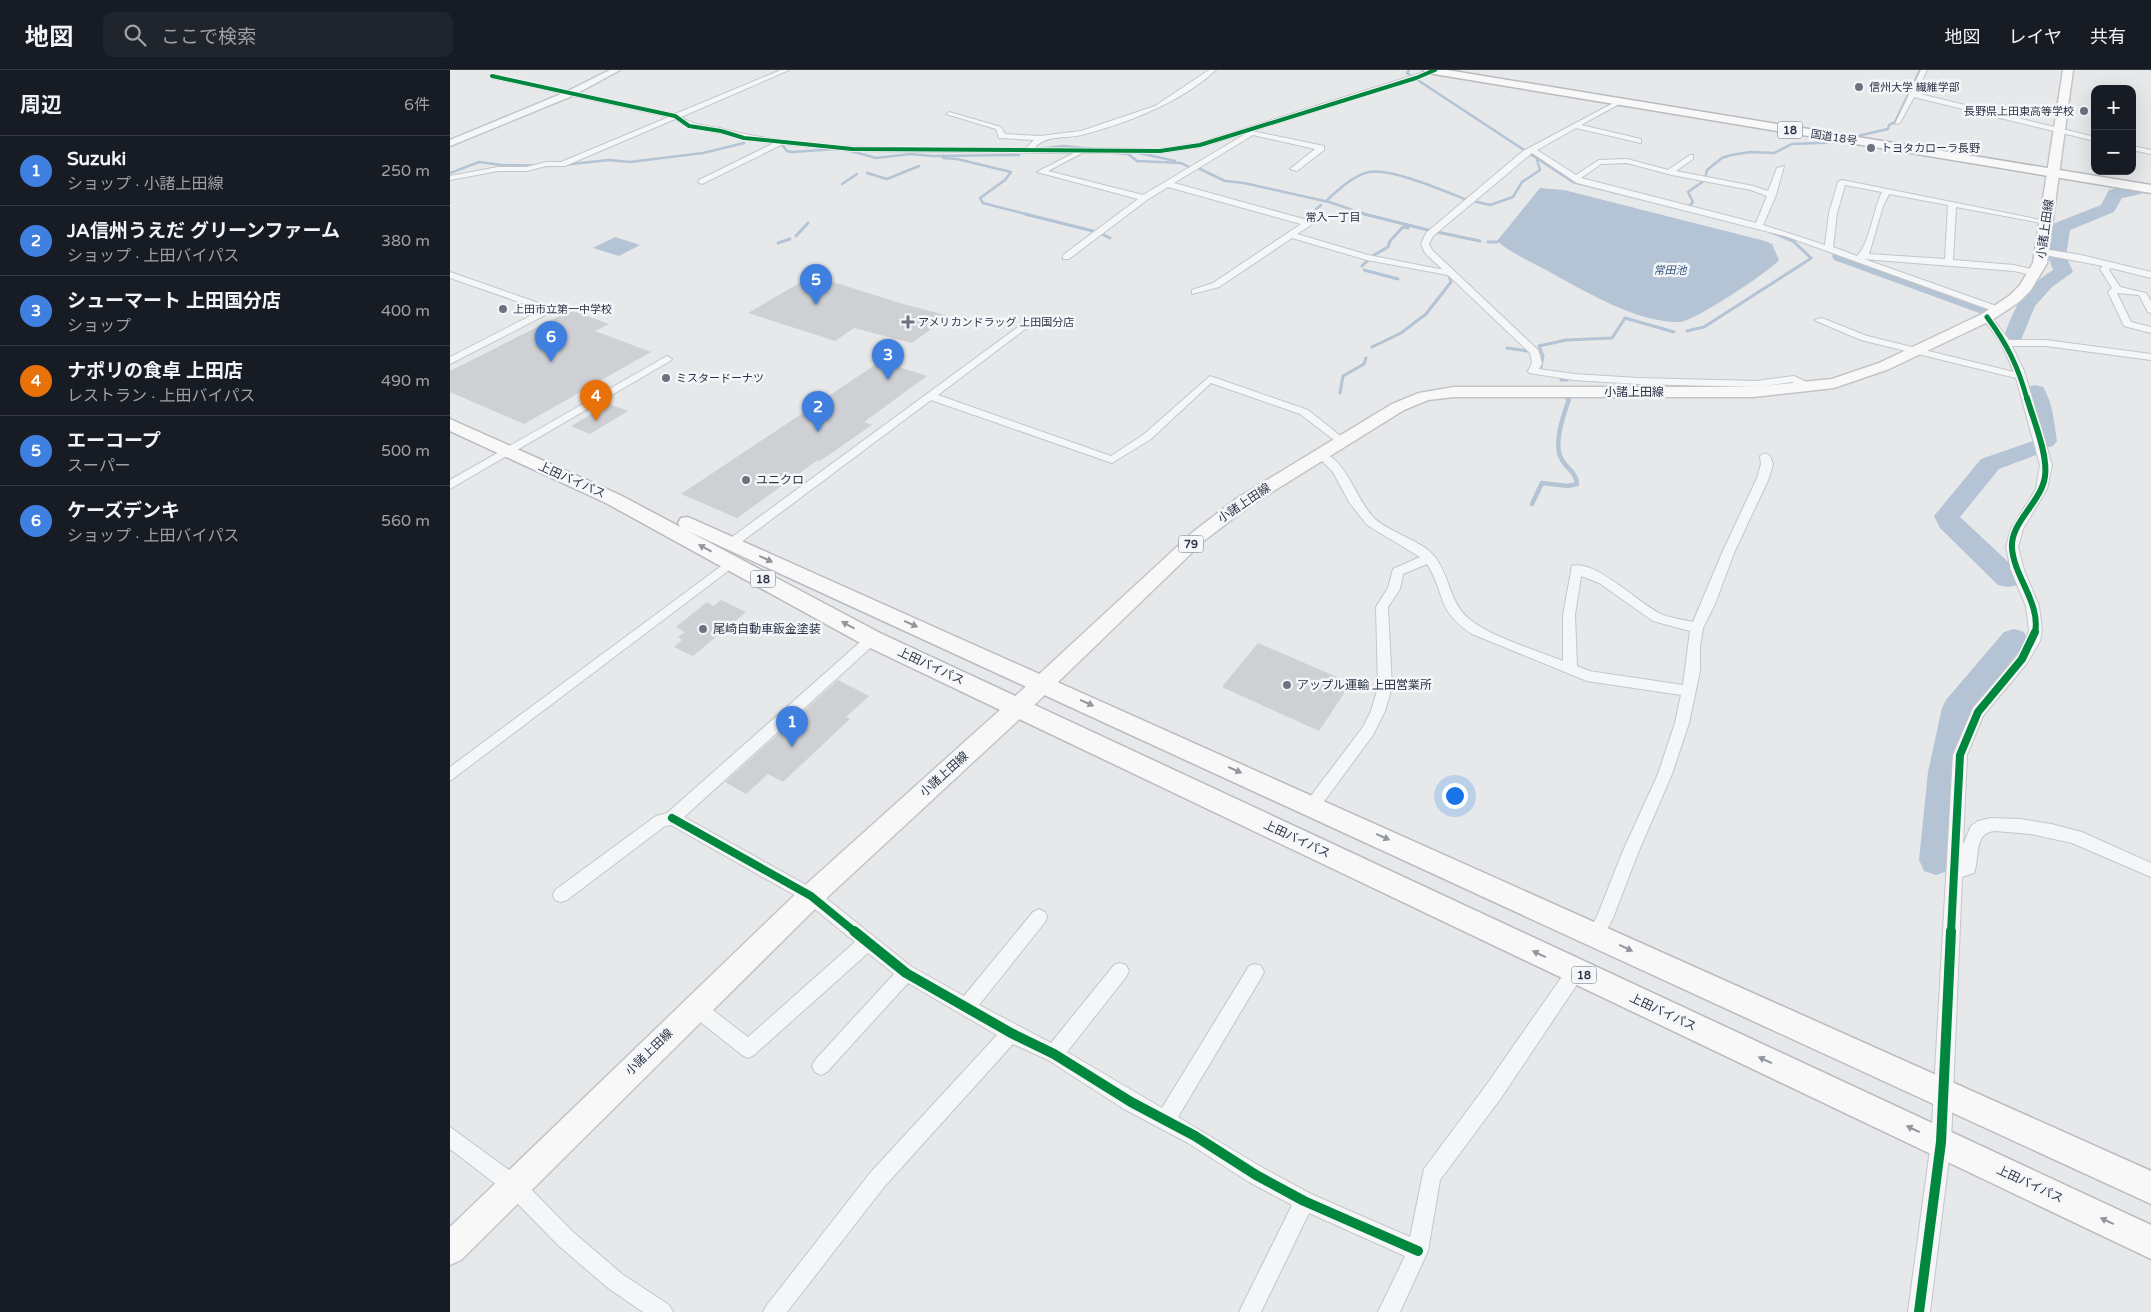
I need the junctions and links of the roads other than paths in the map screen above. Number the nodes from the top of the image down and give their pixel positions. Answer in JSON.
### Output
{"nodes":[{"id":1,"x":616,"y":70,"type":"edge"},
{"id":2,"x":786,"y":70,"type":"edge"},
{"id":3,"x":1214,"y":70,"type":"edge"},
{"id":4,"x":1432,"y":70,"type":"edge"},
{"id":5,"x":1924,"y":70,"type":"edge"},
{"id":6,"x":2068,"y":70,"type":"edge"},
{"id":7,"x":492,"y":76,"type":"dead end"},
{"id":8,"x":569,"y":94,"type":"junction"},
{"id":9,"x":1911,"y":94,"type":"junction"},
{"id":10,"x":1619,"y":102,"type":"junction"},
{"id":11,"x":949,"y":114,"type":"dead end"},
{"id":12,"x":675,"y":116,"type":"junction"},
{"id":13,"x":1897,"y":123,"type":"dead end"},
{"id":14,"x":1576,"y":126,"type":"junction"},
{"id":15,"x":1252,"y":131,"type":"junction"},
{"id":16,"x":2060,"y":131,"type":"junction"},
{"id":17,"x":1040,"y":138,"type":"junction"},
{"id":18,"x":2091,"y":138,"type":"edge"},
{"id":19,"x":1638,"y":140,"type":"dead end"},
{"id":20,"x":450,"y":143,"type":"edge"},
{"id":21,"x":780,"y":143,"type":"junction"},
{"id":22,"x":2136,"y":149,"type":"edge"},
{"id":23,"x":1027,"y":151,"type":"junction"},
{"id":24,"x":1082,"y":151,"type":"junction"},
{"id":25,"x":1529,"y":152,"type":"junction"},
{"id":26,"x":2151,"y":152,"type":"edge"},
{"id":27,"x":1690,"y":157,"type":"dead end"},
{"id":28,"x":1782,"y":168,"type":"dead end"},
{"id":29,"x":1294,"y":169,"type":"dead end"},
{"id":30,"x":1670,"y":172,"type":"junction"},
{"id":31,"x":2053,"y":173,"type":"junction"},
{"id":32,"x":450,"y":178,"type":"edge"},
{"id":33,"x":1575,"y":179,"type":"junction"},
{"id":34,"x":702,"y":182,"type":"dead end"},
{"id":35,"x":1167,"y":184,"type":"junction"},
{"id":36,"x":2151,"y":189,"type":"edge"},
{"id":37,"x":1887,"y":190,"type":"junction"},
{"id":38,"x":1772,"y":195,"type":"junction"},
{"id":39,"x":1144,"y":198,"type":"junction"},
{"id":40,"x":1952,"y":203,"type":"junction"},
{"id":41,"x":2047,"y":222,"type":"junction"},
{"id":42,"x":1759,"y":226,"type":"junction"},
{"id":43,"x":1292,"y":235,"type":"junction"},
{"id":44,"x":1829,"y":249,"type":"junction"},
{"id":45,"x":2043,"y":252,"type":"junction"},
{"id":46,"x":1066,"y":257,"type":"dead end"},
{"id":47,"x":1861,"y":258,"type":"junction"},
{"id":48,"x":1949,"y":262,"type":"junction"},
{"id":49,"x":2110,"y":265,"type":"junction"},
{"id":50,"x":1450,"y":272,"type":"junction"},
{"id":51,"x":2036,"y":273,"type":"junction"},
{"id":52,"x":450,"y":274,"type":"edge"},
{"id":53,"x":2151,"y":275,"type":"edge"},
{"id":54,"x":2117,"y":289,"type":"junction"},
{"id":55,"x":1195,"y":292,"type":"dead end"},
{"id":56,"x":2151,"y":310,"type":"edge"},
{"id":57,"x":1993,"y":314,"type":"junction"},
{"id":58,"x":1818,"y":320,"type":"dead end"},
{"id":59,"x":1029,"y":322,"type":"dead end"},
{"id":60,"x":2151,"y":330,"type":"edge"},
{"id":61,"x":2006,"y":343,"type":"junction"},
{"id":62,"x":1918,"y":350,"type":"junction"},
{"id":63,"x":2149,"y":358,"type":"edge"},
{"id":64,"x":667,"y":359,"type":"dead end"},
{"id":65,"x":450,"y":361,"type":"edge"},
{"id":66,"x":2020,"y":376,"type":"junction"},
{"id":67,"x":1810,"y":387,"type":"junction"},
{"id":68,"x":931,"y":396,"type":"junction"},
{"id":69,"x":450,"y":417,"type":"edge"},
{"id":70,"x":450,"y":424,"type":"edge"},
{"id":71,"x":1342,"y":441,"type":"junction"},
{"id":72,"x":513,"y":448,"type":"junction"},
{"id":73,"x":1321,"y":454,"type":"junction"},
{"id":74,"x":1765,"y":456,"type":"dead end"},
{"id":75,"x":450,"y":485,"type":"edge"},
{"id":76,"x":732,"y":552,"type":"junction"},
{"id":77,"x":1430,"y":558,"type":"junction"},
{"id":78,"x":1697,"y":628,"type":"junction"},
{"id":79,"x":872,"y":639,"type":"junction"},
{"id":80,"x":1570,"y":669,"type":"junction"},
{"id":81,"x":1042,"y":683,"type":"junction"},
{"id":82,"x":1688,"y":690,"type":"junction"},
{"id":83,"x":1018,"y":707,"type":"junction"},
{"id":84,"x":450,"y":775,"type":"edge"},
{"id":85,"x":1312,"y":806,"type":"junction"},
{"id":86,"x":672,"y":818,"type":"junction"},
{"id":87,"x":2151,"y":870,"type":"edge"},
{"id":88,"x":1953,"y":873,"type":"junction"},
{"id":89,"x":561,"y":896,"type":"dead end"},
{"id":90,"x":811,"y":896,"type":"junction"},
{"id":91,"x":1039,"y":917,"type":"dead end"},
{"id":92,"x":1596,"y":934,"type":"junction"},
{"id":93,"x":869,"y":941,"type":"junction"},
{"id":94,"x":1120,"y":970,"type":"dead end"},
{"id":95,"x":1576,"y":971,"type":"junction"},
{"id":96,"x":1254,"y":972,"type":"dead end"},
{"id":97,"x":906,"y":973,"type":"junction"},
{"id":98,"x":967,"y":1006,"type":"junction"},
{"id":99,"x":695,"y":1007,"type":"junction"},
{"id":100,"x":1012,"y":1033,"type":"junction"},
{"id":101,"x":1054,"y":1054,"type":"junction"},
{"id":102,"x":821,"y":1066,"type":"dead end"},
{"id":103,"x":1944,"y":1094,"type":"junction"},
{"id":104,"x":1166,"y":1120,"type":"junction"},
{"id":105,"x":450,"y":1137,"type":"edge"},
{"id":106,"x":1941,"y":1142,"type":"junction"},
{"id":107,"x":513,"y":1185,"type":"junction"},
{"id":108,"x":2151,"y":1188,"type":"edge"},
{"id":109,"x":1304,"y":1201,"type":"junction"},
{"id":110,"x":2151,"y":1242,"type":"edge"},
{"id":111,"x":450,"y":1250,"type":"edge"},
{"id":112,"x":1418,"y":1251,"type":"junction"},
{"id":113,"x":662,"y":1312,"type":"edge"},
{"id":114,"x":774,"y":1312,"type":"edge"},
{"id":115,"x":1250,"y":1312,"type":"edge"},
{"id":116,"x":1388,"y":1312,"type":"edge"},
{"id":117,"x":1919,"y":1312,"type":"edge"}],
"edges":[{"from":1,"to":8,"type":"street"},
{"from":2,"to":12,"type":"street"},
{"from":3,"to":17,"type":"street"},
{"from":4,"to":10,"type":"highway","name":"国道18号","number":"18"},
{"from":4,"to":15,"type":"street"},
{"from":5,"to":9,"type":"street"},
{"from":6,"to":16,"type":"main road","name":"小諸上田線","number":"79"},
{"from":7,"to":8,"type":"street"},
{"from":8,"to":12,"type":"street"},
{"from":8,"to":20,"type":"street"},
{"from":9,"to":13,"type":"street"},
{"from":9,"to":16,"type":"street"},
{"from":10,"to":14,"type":"street"},
{"from":10,"to":31,"type":"highway","name":"国道18号","number":"18"},
{"from":11,"to":17,"type":"street"},
{"from":12,"to":21,"type":"street"},
{"from":12,"to":32,"type":"street"},
{"from":14,"to":19,"type":"street"},
{"from":14,"to":25,"type":"street"},
{"from":15,"to":24,"type":"street"},
{"from":15,"to":29,"type":"street"},
{"from":15,"to":35,"type":"street"},
{"from":16,"to":18,"type":"street"},
{"from":16,"to":31,"type":"main road","name":"小諸上田線","number":"79"},
{"from":17,"to":23,"type":"street"},
{"from":21,"to":23,"type":"street"},
{"from":21,"to":34,"type":"street"},
{"from":22,"to":26,"type":"street"},
{"from":23,"to":24,"type":"street"},
{"from":24,"to":39,"type":"street"},
{"from":25,"to":33,"type":"street"},
{"from":25,"to":50,"type":"street"},
{"from":27,"to":30,"type":"street"},
{"from":28,"to":38,"type":"street"},
{"from":30,"to":33,"type":"street"},
{"from":30,"to":38,"type":"street"},
{"from":31,"to":36,"type":"highway","name":"国道18号","number":"18"},
{"from":31,"to":41,"type":"main road","name":"小諸上田線","number":"79"},
{"from":33,"to":42,"type":"street"},
{"from":35,"to":39,"type":"street"},
{"from":35,"to":43,"type":"street"},
{"from":37,"to":40,"type":"street"},
{"from":37,"to":44,"type":"street"},
{"from":37,"to":47,"type":"street"},
{"from":38,"to":42,"type":"street"},
{"from":39,"to":46,"type":"street"},
{"from":40,"to":41,"type":"street"},
{"from":40,"to":48,"type":"street"},
{"from":41,"to":45,"type":"main road","name":"小諸上田線","number":"79"},
{"from":42,"to":44,"type":"street"},
{"from":43,"to":50,"type":"street"},
{"from":43,"to":55,"type":"street"},
{"from":44,"to":47,"type":"street"},
{"from":45,"to":49,"type":"street"},
{"from":45,"to":51,"type":"main road","name":"小諸上田線","number":"79"},
{"from":47,"to":48,"type":"street"},
{"from":47,"to":57,"type":"street"},
{"from":48,"to":51,"type":"street"},
{"from":49,"to":53,"type":"street"},
{"from":49,"to":54,"type":"street"},
{"from":50,"to":67,"type":"street"},
{"from":51,"to":57,"type":"main road","name":"小諸上田線","number":"79"},
{"from":52,"to":65,"type":"street"},
{"from":54,"to":56,"type":"street"},
{"from":54,"to":60,"type":"street"},
{"from":57,"to":61,"type":"street"},
{"from":57,"to":62,"type":"main road","name":"小諸上田線","number":"79"},
{"from":58,"to":62,"type":"street"},
{"from":59,"to":68,"type":"street"},
{"from":61,"to":63,"type":"street"},
{"from":61,"to":66,"type":"street"},
{"from":62,"to":66,"type":"street"},
{"from":62,"to":67,"type":"main road","name":"小諸上田線","number":"79"},
{"from":64,"to":72,"type":"street"},
{"from":66,"to":88,"type":"street"},
{"from":67,"to":71,"type":"main road","name":"小諸上田線","number":"79"},
{"from":68,"to":71,"type":"street"},
{"from":68,"to":76,"type":"street"},
{"from":69,"to":72,"type":"highway","name":"上田バイパス","number":"18"},
{"from":70,"to":72,"type":"highway","name":"上田バイパス","number":"18"},
{"from":71,"to":73,"type":"main road","name":"小諸上田線","number":"79"},
{"from":72,"to":75,"type":"street"},
{"from":72,"to":76,"type":"highway","name":"上田バイパス","number":"18"},
{"from":73,"to":77,"type":"street"},
{"from":73,"to":81,"type":"main road","name":"小諸上田線","number":"79"},
{"from":74,"to":78,"type":"street"},
{"from":79,"to":76,"type":"highway","name":"上田バイパス","number":"18","one_way":true},
{"from":76,"to":81,"type":"highway","name":"上田バイパス","number":"18","one_way":true},
{"from":76,"to":84,"type":"street"},
{"from":77,"to":80,"type":"street"},
{"from":77,"to":85,"type":"street"},
{"from":78,"to":80,"type":"street"},
{"from":78,"to":82,"type":"street"},
{"from":79,"to":83,"type":"highway","name":"上田バイパス","number":"18"},
{"from":79,"to":86,"type":"street"},
{"from":80,"to":82,"type":"street"},
{"from":81,"to":83,"type":"main road","name":"小諸上田線","number":"79"},
{"from":81,"to":85,"type":"highway","name":"上田バイパス","number":"18","one_way":true},
{"from":82,"to":92,"type":"street"},
{"from":83,"to":90,"type":"main road","name":"小諸上田線","number":"79"},
{"from":95,"to":83,"type":"highway","name":"上田バイパス","number":"18","one_way":true},
{"from":85,"to":92,"type":"highway","name":"上田バイパス","number":"18","one_way":true},
{"from":86,"to":89,"type":"street"},
{"from":86,"to":90,"type":"street"},
{"from":87,"to":88,"type":"street"},
{"from":88,"to":103,"type":"street"},
{"from":90,"to":93,"type":"street"},
{"from":90,"to":99,"type":"main road","name":"小諸上田線","number":"79"},
{"from":91,"to":98,"type":"street"},
{"from":92,"to":103,"type":"highway","name":"上田バイパス","number":"18","one_way":true},
{"from":93,"to":97,"type":"street"},
{"from":93,"to":99,"type":"street"},
{"from":94,"to":101,"type":"street"},
{"from":106,"to":95,"type":"highway","name":"上田バイパス","number":"18","one_way":true},
{"from":95,"to":112,"type":"street"},
{"from":96,"to":104,"type":"street"},
{"from":97,"to":98,"type":"street"},
{"from":97,"to":102,"type":"street"},
{"from":98,"to":100,"type":"street"},
{"from":99,"to":107,"type":"main road","name":"小諸上田線","number":"79"},
{"from":100,"to":101,"type":"street"},
{"from":100,"to":114,"type":"street"},
{"from":101,"to":104,"type":"street"},
{"from":103,"to":106,"type":"street"},
{"from":103,"to":108,"type":"highway","name":"上田バイパス","number":"18"},
{"from":104,"to":109,"type":"street"},
{"from":105,"to":107,"type":"street"},
{"from":110,"to":106,"type":"highway","name":"上田バイパス","number":"18","one_way":true},
{"from":106,"to":117,"type":"street"},
{"from":107,"to":111,"type":"main road","name":"小諸上田線","number":"79"},
{"from":107,"to":113,"type":"street"},
{"from":109,"to":112,"type":"street"},
{"from":109,"to":115,"type":"street"},
{"from":112,"to":116,"type":"street"}]}
